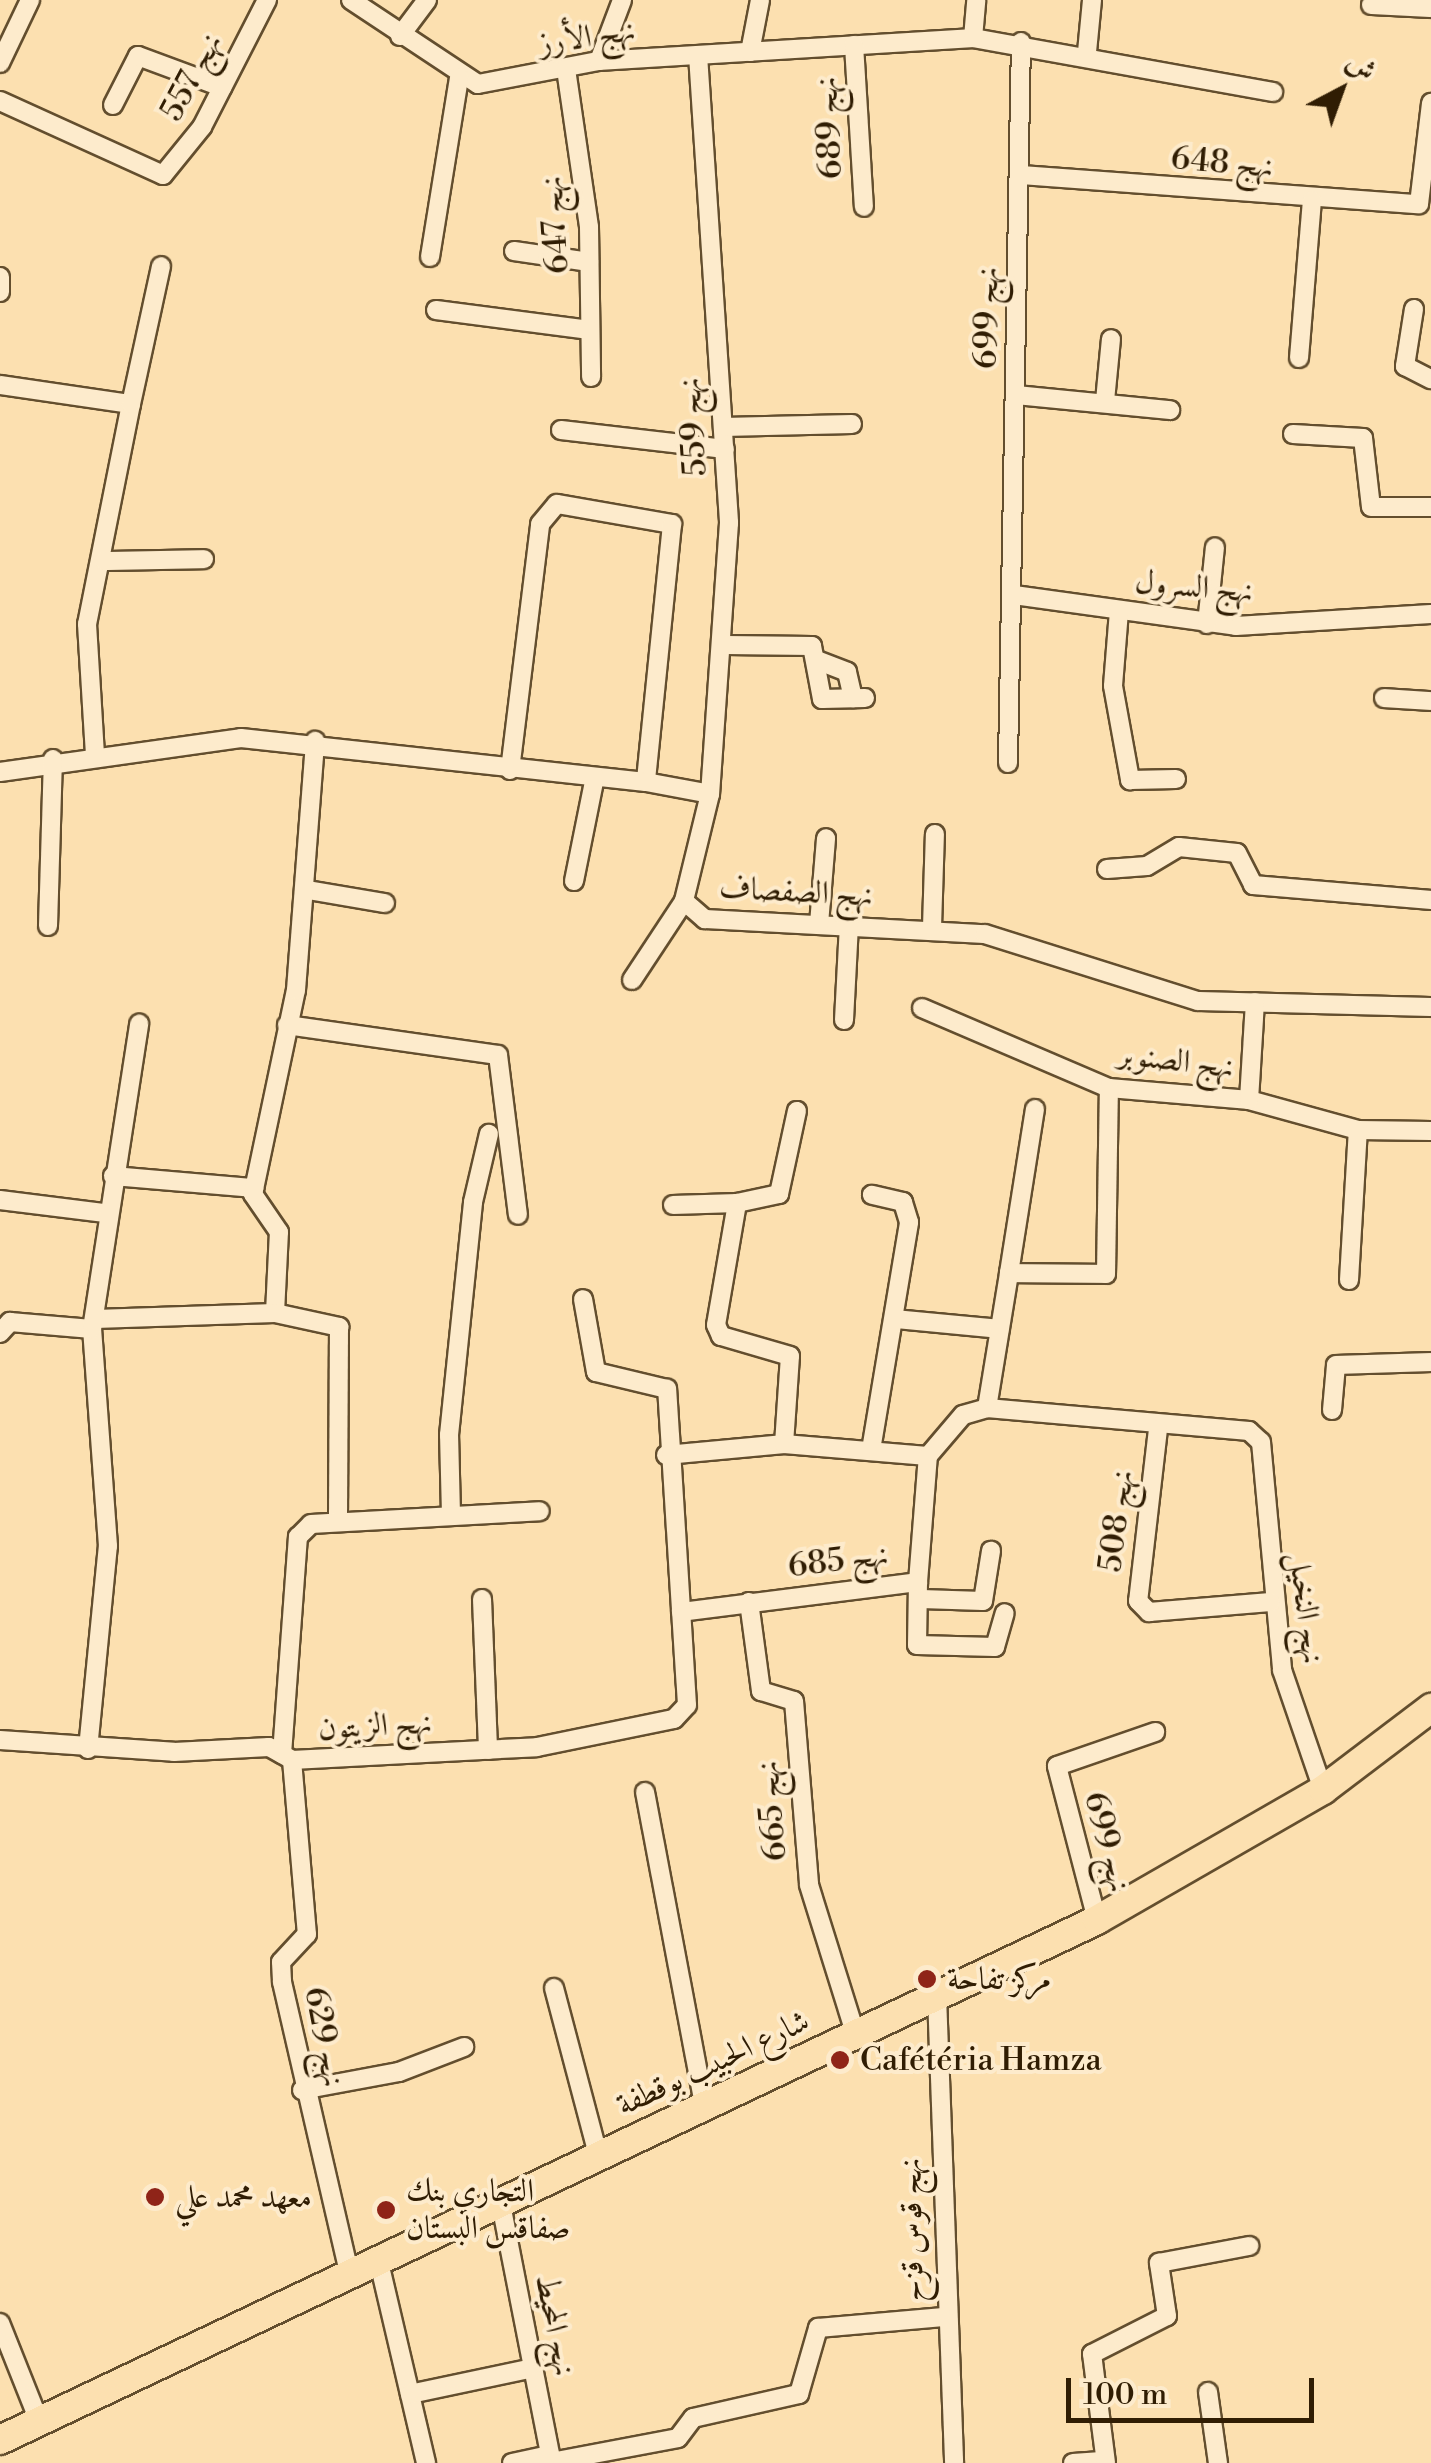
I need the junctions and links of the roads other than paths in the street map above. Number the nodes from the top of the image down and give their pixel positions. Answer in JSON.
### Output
{"nodes":[{"id":1,"x":30,"y":0,"type":"edge"},
{"id":2,"x":266,"y":0,"type":"edge"},
{"id":3,"x":351,"y":0,"type":"edge"},
{"id":4,"x":427,"y":0,"type":"edge"},
{"id":5,"x":622,"y":0,"type":"edge"},
{"id":6,"x":760,"y":0,"type":"edge"},
{"id":7,"x":976,"y":0,"type":"edge"},
{"id":8,"x":1092,"y":0,"type":"edge"},
{"id":9,"x":1370,"y":4,"type":"dead end"},
{"id":10,"x":1431,"y":8,"type":"edge"},
{"id":11,"x":400,"y":36,"type":"junction"},
{"id":12,"x":972,"y":38,"type":"junction"},
{"id":13,"x":1021,"y":42,"type":"junction"},
{"id":14,"x":854,"y":46,"type":"junction"},
{"id":15,"x":750,"y":52,"type":"junction"},
{"id":16,"x":1087,"y":52,"type":"junction"},
{"id":17,"x":698,"y":55,"type":"junction"},
{"id":18,"x":599,"y":61,"type":"junction"},
{"id":19,"x":0,"y":63,"type":"edge"},
{"id":20,"x":566,"y":69,"type":"junction"},
{"id":21,"x":459,"y":77,"type":"junction"},
{"id":22,"x":222,"y":86,"type":"junction"},
{"id":23,"x":1272,"y":92,"type":"dead end"},
{"id":24,"x":0,"y":101,"type":"edge"},
{"id":25,"x":1431,"y":103,"type":"edge"},
{"id":26,"x":113,"y":104,"type":"dead end"},
{"id":27,"x":1020,"y":175,"type":"junction"},
{"id":28,"x":1312,"y":201,"type":"junction"},
{"id":29,"x":864,"y":207,"type":"dead end"},
{"id":30,"x":514,"y":251,"type":"dead end"},
{"id":31,"x":430,"y":257,"type":"dead end"},
{"id":32,"x":590,"y":262,"type":"junction"},
{"id":33,"x":161,"y":266,"type":"dead end"},
{"id":34,"x":0,"y":276,"type":"edge"},
{"id":35,"x":0,"y":292,"type":"edge"},
{"id":36,"x":1414,"y":309,"type":"dead end"},
{"id":37,"x":436,"y":310,"type":"dead end"},
{"id":38,"x":590,"y":330,"type":"junction"},
{"id":39,"x":1110,"y":339,"type":"dead end"},
{"id":40,"x":1299,"y":358,"type":"dead end"},
{"id":41,"x":591,"y":378,"type":"dead end"},
{"id":42,"x":1431,"y":379,"type":"edge"},
{"id":43,"x":0,"y":385,"type":"edge"},
{"id":44,"x":1016,"y":395,"type":"junction"},
{"id":45,"x":1104,"y":401,"type":"junction"},
{"id":46,"x":132,"y":404,"type":"junction"},
{"id":47,"x":1170,"y":410,"type":"dead end"},
{"id":48,"x":852,"y":424,"type":"dead end"},
{"id":49,"x":724,"y":427,"type":"junction"},
{"id":50,"x":560,"y":430,"type":"dead end"},
{"id":51,"x":1294,"y":434,"type":"dead end"},
{"id":52,"x":725,"y":449,"type":"junction"},
{"id":53,"x":1431,"y":507,"type":"edge"},
{"id":54,"x":1214,"y":547,"type":"dead end"},
{"id":55,"x":204,"y":559,"type":"dead end"},
{"id":56,"x":104,"y":560,"type":"junction"},
{"id":57,"x":1014,"y":595,"type":"junction"},
{"id":58,"x":1119,"y":611,"type":"junction"},
{"id":59,"x":1431,"y":614,"type":"edge"},
{"id":60,"x":1207,"y":624,"type":"junction"},
{"id":61,"x":726,"y":645,"type":"junction"},
{"id":62,"x":819,"y":661,"type":"junction"},
{"id":63,"x":1384,"y":698,"type":"dead end"},
{"id":64,"x":1431,"y":701,"type":"edge"},
{"id":65,"x":315,"y":741,"type":"junction"},
{"id":66,"x":94,"y":756,"type":"junction"},
{"id":67,"x":53,"y":760,"type":"junction"},
{"id":68,"x":1008,"y":763,"type":"dead end"},
{"id":69,"x":510,"y":770,"type":"junction"},
{"id":70,"x":0,"y":772,"type":"edge"},
{"id":71,"x":595,"y":778,"type":"junction"},
{"id":72,"x":1176,"y":779,"type":"dead end"},
{"id":73,"x":646,"y":782,"type":"junction"},
{"id":74,"x":710,"y":794,"type":"junction"},
{"id":75,"x":935,"y":834,"type":"dead end"},
{"id":76,"x":826,"y":838,"type":"dead end"},
{"id":77,"x":1107,"y":869,"type":"dead end"},
{"id":78,"x":574,"y":881,"type":"dead end"},
{"id":79,"x":308,"y":890,"type":"junction"},
{"id":80,"x":1431,"y":900,"type":"edge"},
{"id":81,"x":385,"y":902,"type":"dead end"},
{"id":82,"x":684,"y":902,"type":"junction"},
{"id":83,"x":819,"y":924,"type":"junction"},
{"id":84,"x":849,"y":925,"type":"junction"},
{"id":85,"x":48,"y":926,"type":"dead end"},
{"id":86,"x":932,"y":927,"type":"junction"},
{"id":87,"x":632,"y":980,"type":"dead end"},
{"id":88,"x":1255,"y":1002,"type":"junction"},
{"id":89,"x":1431,"y":1007,"type":"edge"},
{"id":90,"x":922,"y":1008,"type":"dead end"},
{"id":91,"x":844,"y":1020,"type":"dead end"},
{"id":92,"x":139,"y":1024,"type":"dead end"},
{"id":93,"x":287,"y":1025,"type":"junction"},
{"id":94,"x":1109,"y":1088,"type":"junction"},
{"id":95,"x":1249,"y":1100,"type":"junction"},
{"id":96,"x":1035,"y":1109,"type":"dead end"},
{"id":97,"x":797,"y":1111,"type":"dead end"},
{"id":98,"x":1358,"y":1130,"type":"junction"},
{"id":99,"x":1431,"y":1131,"type":"edge"},
{"id":100,"x":489,"y":1134,"type":"dead end"},
{"id":101,"x":113,"y":1176,"type":"junction"},
{"id":102,"x":254,"y":1188,"type":"junction"},
{"id":103,"x":872,"y":1195,"type":"dead end"},
{"id":104,"x":0,"y":1200,"type":"edge"},
{"id":105,"x":738,"y":1204,"type":"junction"},
{"id":106,"x":673,"y":1205,"type":"dead end"},
{"id":107,"x":105,"y":1213,"type":"junction"},
{"id":108,"x":518,"y":1215,"type":"dead end"},
{"id":109,"x":1009,"y":1274,"type":"junction"},
{"id":110,"x":1348,"y":1280,"type":"dead end"},
{"id":111,"x":583,"y":1299,"type":"dead end"},
{"id":112,"x":275,"y":1313,"type":"junction"},
{"id":113,"x":895,"y":1319,"type":"junction"},
{"id":114,"x":94,"y":1324,"type":"junction"},
{"id":115,"x":1000,"y":1329,"type":"junction"},
{"id":116,"x":0,"y":1333,"type":"edge"},
{"id":117,"x":1431,"y":1362,"type":"edge"},
{"id":118,"x":987,"y":1408,"type":"junction"},
{"id":119,"x":1332,"y":1410,"type":"dead end"},
{"id":120,"x":1158,"y":1429,"type":"junction"},
{"id":121,"x":784,"y":1444,"type":"junction"},
{"id":122,"x":871,"y":1450,"type":"junction"},
{"id":123,"x":666,"y":1455,"type":"junction"},
{"id":124,"x":928,"y":1456,"type":"junction"},
{"id":125,"x":540,"y":1511,"type":"dead end"},
{"id":126,"x":451,"y":1516,"type":"junction"},
{"id":127,"x":338,"y":1521,"type":"junction"},
{"id":128,"x":991,"y":1551,"type":"dead end"},
{"id":129,"x":919,"y":1590,"type":"junction"},
{"id":130,"x":482,"y":1600,"type":"dead end"},
{"id":131,"x":750,"y":1602,"type":"junction"},
{"id":132,"x":1272,"y":1602,"type":"junction"},
{"id":133,"x":680,"y":1612,"type":"junction"},
{"id":134,"x":1005,"y":1613,"type":"dead end"},
{"id":135,"x":1431,"y":1708,"type":"edge"},
{"id":136,"x":1155,"y":1732,"type":"dead end"},
{"id":137,"x":0,"y":1740,"type":"edge"},
{"id":138,"x":88,"y":1749,"type":"junction"},
{"id":139,"x":488,"y":1750,"type":"junction"},
{"id":140,"x":287,"y":1757,"type":"junction"},
{"id":141,"x":1324,"y":1790,"type":"junction"},
{"id":142,"x":645,"y":1792,"type":"dead end"},
{"id":143,"x":1097,"y":1920,"type":"junction"},
{"id":144,"x":554,"y":1988,"type":"dead end"},
{"id":145,"x":937,"y":1996,"type":"junction"},
{"id":146,"x":856,"y":2036,"type":"junction"},
{"id":147,"x":464,"y":2047,"type":"dead end"},
{"id":148,"x":302,"y":2090,"type":"junction"},
{"id":149,"x":704,"y":2105,"type":"junction"},
{"id":150,"x":598,"y":2154,"type":"junction"},
{"id":151,"x":500,"y":2199,"type":"junction"},
{"id":152,"x":1249,"y":2246,"type":"dead end"},
{"id":153,"x":378,"y":2258,"type":"junction"},
{"id":154,"x":349,"y":2272,"type":"junction"},
{"id":155,"x":944,"y":2317,"type":"junction"},
{"id":156,"x":0,"y":2323,"type":"edge"},
{"id":157,"x":532,"y":2368,"type":"junction"},
{"id":158,"x":1208,"y":2392,"type":"dead end"},
{"id":159,"x":410,"y":2394,"type":"junction"},
{"id":160,"x":39,"y":2421,"type":"junction"},
{"id":161,"x":0,"y":2440,"type":"edge"},
{"id":162,"x":551,"y":2460,"type":"edge"},
{"id":163,"x":1105,"y":2462,"type":"edge"},
{"id":164,"x":426,"y":2463,"type":"edge"},
{"id":165,"x":512,"y":2463,"type":"edge"},
{"id":166,"x":954,"y":2463,"type":"edge"},
{"id":167,"x":1074,"y":2463,"type":"edge"},
{"id":168,"x":1218,"y":2463,"type":"edge"}],
"edges":[{"from":1,"to":19,"type":"street"},
{"from":2,"to":22,"type":"street","name":"نهج 557"},
{"from":3,"to":11,"type":"street"},
{"from":4,"to":11,"type":"street"},
{"from":5,"to":18,"type":"street"},
{"from":6,"to":15,"type":"street"},
{"from":7,"to":12,"type":"street"},
{"from":8,"to":16,"type":"street"},
{"from":9,"to":10,"type":"street"},
{"from":11,"to":21,"type":"street"},
{"from":12,"to":13,"type":"street","name":"نهج الأرز"},
{"from":12,"to":14,"type":"street","name":"نهج الأرز"},
{"from":13,"to":16,"type":"street","name":"نهج الأرز"},
{"from":13,"to":27,"type":"street","name":"نهج 699"},
{"from":14,"to":15,"type":"street","name":"نهج الأرز"},
{"from":14,"to":29,"type":"street","name":"نهج 689"},
{"from":15,"to":17,"type":"street","name":"نهج الأرز"},
{"from":16,"to":23,"type":"street","name":"نهج الأرز"},
{"from":17,"to":18,"type":"street","name":"نهج الأرز"},
{"from":17,"to":49,"type":"street","name":"نهج 559"},
{"from":18,"to":20,"type":"street","name":"نهج الأرز"},
{"from":20,"to":21,"type":"street","name":"نهج الأرز"},
{"from":20,"to":32,"type":"street","name":"نهج 647"},
{"from":21,"to":31,"type":"street"},
{"from":22,"to":24,"type":"street","name":"نهج 557"},
{"from":22,"to":26,"type":"street"},
{"from":25,"to":28,"type":"street","name":"نهج 648"},
{"from":27,"to":28,"type":"street","name":"نهج 648"},
{"from":27,"to":44,"type":"street","name":"نهج 699"},
{"from":28,"to":40,"type":"street"},
{"from":30,"to":32,"type":"street"},
{"from":32,"to":38,"type":"street","name":"نهج 647"},
{"from":33,"to":46,"type":"street"},
{"from":34,"to":35,"type":"street"},
{"from":36,"to":42,"type":"street"},
{"from":37,"to":38,"type":"street"},
{"from":38,"to":41,"type":"street","name":"نهج 647"},
{"from":39,"to":45,"type":"street"},
{"from":43,"to":46,"type":"street"},
{"from":44,"to":45,"type":"street"},
{"from":44,"to":57,"type":"street","name":"نهج 699"},
{"from":45,"to":47,"type":"street"},
{"from":46,"to":56,"type":"street"},
{"from":48,"to":49,"type":"street"},
{"from":49,"to":52,"type":"street","name":"نهج 559"},
{"from":50,"to":52,"type":"street"},
{"from":51,"to":53,"type":"street"},
{"from":52,"to":61,"type":"street","name":"نهج 559"},
{"from":54,"to":60,"type":"street"},
{"from":55,"to":56,"type":"street"},
{"from":56,"to":66,"type":"street"},
{"from":57,"to":58,"type":"street","name":"نهج السرول"},
{"from":57,"to":68,"type":"street","name":"نهج 699"},
{"from":58,"to":60,"type":"street","name":"نهج السرول"},
{"from":58,"to":72,"type":"street"},
{"from":59,"to":60,"type":"street","name":"نهج السرول"},
{"from":61,"to":62,"type":"street"},
{"from":61,"to":74,"type":"street","name":"نهج 559"},
{"from":62,"to":62,"type":"street"},
{"from":63,"to":64,"type":"street"},
{"from":65,"to":66,"type":"street"},
{"from":65,"to":69,"type":"street"},
{"from":65,"to":79,"type":"street"},
{"from":66,"to":67,"type":"street"},
{"from":67,"to":70,"type":"street"},
{"from":67,"to":85,"type":"street"},
{"from":69,"to":71,"type":"street"},
{"from":69,"to":73,"type":"street"},
{"from":71,"to":73,"type":"street"},
{"from":71,"to":78,"type":"street"},
{"from":73,"to":74,"type":"street"},
{"from":74,"to":82,"type":"street","name":"نهج الصفصاف"},
{"from":75,"to":86,"type":"street"},
{"from":76,"to":83,"type":"street"},
{"from":77,"to":80,"type":"street"},
{"from":79,"to":81,"type":"street"},
{"from":79,"to":93,"type":"street"},
{"from":82,"to":83,"type":"street","name":"نهج الصفصاف"},
{"from":82,"to":87,"type":"street"},
{"from":83,"to":84,"type":"street","name":"نهج الصفصاف"},
{"from":84,"to":86,"type":"street","name":"نهج الصفصاف"},
{"from":84,"to":91,"type":"street"},
{"from":86,"to":88,"type":"street","name":"نهج الصفصاف"},
{"from":88,"to":89,"type":"street","name":"نهج الصفصاف"},
{"from":88,"to":95,"type":"street"},
{"from":90,"to":94,"type":"street","name":"نهج الصنوبر"},
{"from":92,"to":101,"type":"street"},
{"from":93,"to":102,"type":"street"},
{"from":93,"to":108,"type":"street"},
{"from":94,"to":95,"type":"street","name":"نهج الصنوبر"},
{"from":94,"to":109,"type":"street"},
{"from":95,"to":98,"type":"street","name":"نهج الصنوبر"},
{"from":96,"to":109,"type":"street"},
{"from":97,"to":105,"type":"street"},
{"from":98,"to":99,"type":"street","name":"نهج الصنوبر"},
{"from":98,"to":110,"type":"street"},
{"from":100,"to":126,"type":"street"},
{"from":101,"to":102,"type":"street"},
{"from":101,"to":107,"type":"street"},
{"from":102,"to":112,"type":"street"},
{"from":103,"to":113,"type":"street"},
{"from":104,"to":107,"type":"street"},
{"from":105,"to":106,"type":"street"},
{"from":105,"to":121,"type":"street"},
{"from":107,"to":114,"type":"street"},
{"from":109,"to":115,"type":"street"},
{"from":111,"to":123,"type":"street"},
{"from":112,"to":114,"type":"street"},
{"from":112,"to":127,"type":"street"},
{"from":113,"to":115,"type":"street"},
{"from":113,"to":122,"type":"street"},
{"from":114,"to":116,"type":"street"},
{"from":114,"to":138,"type":"street"},
{"from":115,"to":118,"type":"street"},
{"from":117,"to":119,"type":"street"},
{"from":118,"to":120,"type":"street"},
{"from":118,"to":124,"type":"street"},
{"from":120,"to":132,"type":"street","name":"نهج النخيل"},
{"from":120,"to":132,"type":"street","name":"نهج 508"},
{"from":121,"to":122,"type":"street"},
{"from":121,"to":123,"type":"street"},
{"from":122,"to":124,"type":"street"},
{"from":123,"to":133,"type":"street"},
{"from":124,"to":129,"type":"street","name":"نهج 685"},
{"from":125,"to":126,"type":"street"},
{"from":126,"to":127,"type":"street"},
{"from":127,"to":140,"type":"street"},
{"from":128,"to":129,"type":"street"},
{"from":129,"to":131,"type":"street","name":"نهج 685"},
{"from":129,"to":134,"type":"street"},
{"from":130,"to":139,"type":"street"},
{"from":131,"to":133,"type":"street","name":"نهج 685"},
{"from":131,"to":146,"type":"street","name":"نهج 665"},
{"from":132,"to":141,"type":"street","name":"نهج النخيل"},
{"from":133,"to":139,"type":"street","name":"نهج الزيتون"},
{"from":135,"to":141,"type":"main road","name":"شارع الحبيب بوقطفة"},
{"from":136,"to":143,"type":"street","name":"نهج 699"},
{"from":137,"to":138,"type":"street","name":"نهج الزيتون"},
{"from":138,"to":140,"type":"street","name":"نهج الزيتون"},
{"from":139,"to":140,"type":"street","name":"نهج الزيتون"},
{"from":140,"to":148,"type":"street","name":"نهج 629"},
{"from":141,"to":143,"type":"main road","name":"شارع الحبيب بوقطفة"},
{"from":142,"to":149,"type":"street"},
{"from":143,"to":145,"type":"main road","name":"شارع الحبيب بوقطفة"},
{"from":144,"to":150,"type":"street"},
{"from":145,"to":146,"type":"main road","name":"شارع الحبيب بوقطفة"},
{"from":145,"to":155,"type":"street","name":"نهج قوس قزح"},
{"from":146,"to":149,"type":"main road","name":"شارع الحبيب بوقطفة"},
{"from":147,"to":148,"type":"street"},
{"from":148,"to":154,"type":"street","name":"نهج 629"},
{"from":149,"to":150,"type":"main road","name":"شارع الحبيب بوقطفة"},
{"from":150,"to":151,"type":"main road","name":"شارع الحبيب بوقطفة"},
{"from":151,"to":153,"type":"main road","name":"شارع الحبيب بوقطفة"},
{"from":151,"to":157,"type":"street","name":"نهج المحيط"},
{"from":152,"to":163,"type":"street"},
{"from":153,"to":154,"type":"main road","name":"شارع الحبيب بوقطفة"},
{"from":153,"to":159,"type":"street"},
{"from":154,"to":160,"type":"main road","name":"شارع الحبيب بوقطفة"},
{"from":155,"to":162,"type":"street"},
{"from":155,"to":166,"type":"street","name":"نهج قوس قزح"},
{"from":156,"to":160,"type":"street"},
{"from":157,"to":159,"type":"street"},
{"from":157,"to":162,"type":"street","name":"نهج المحيط"},
{"from":158,"to":168,"type":"street"},
{"from":159,"to":164,"type":"street"},
{"from":160,"to":161,"type":"main road","name":"شارع الحبيب بوقطفة"},
{"from":162,"to":165,"type":"street"},
{"from":163,"to":167,"type":"street"}]}
